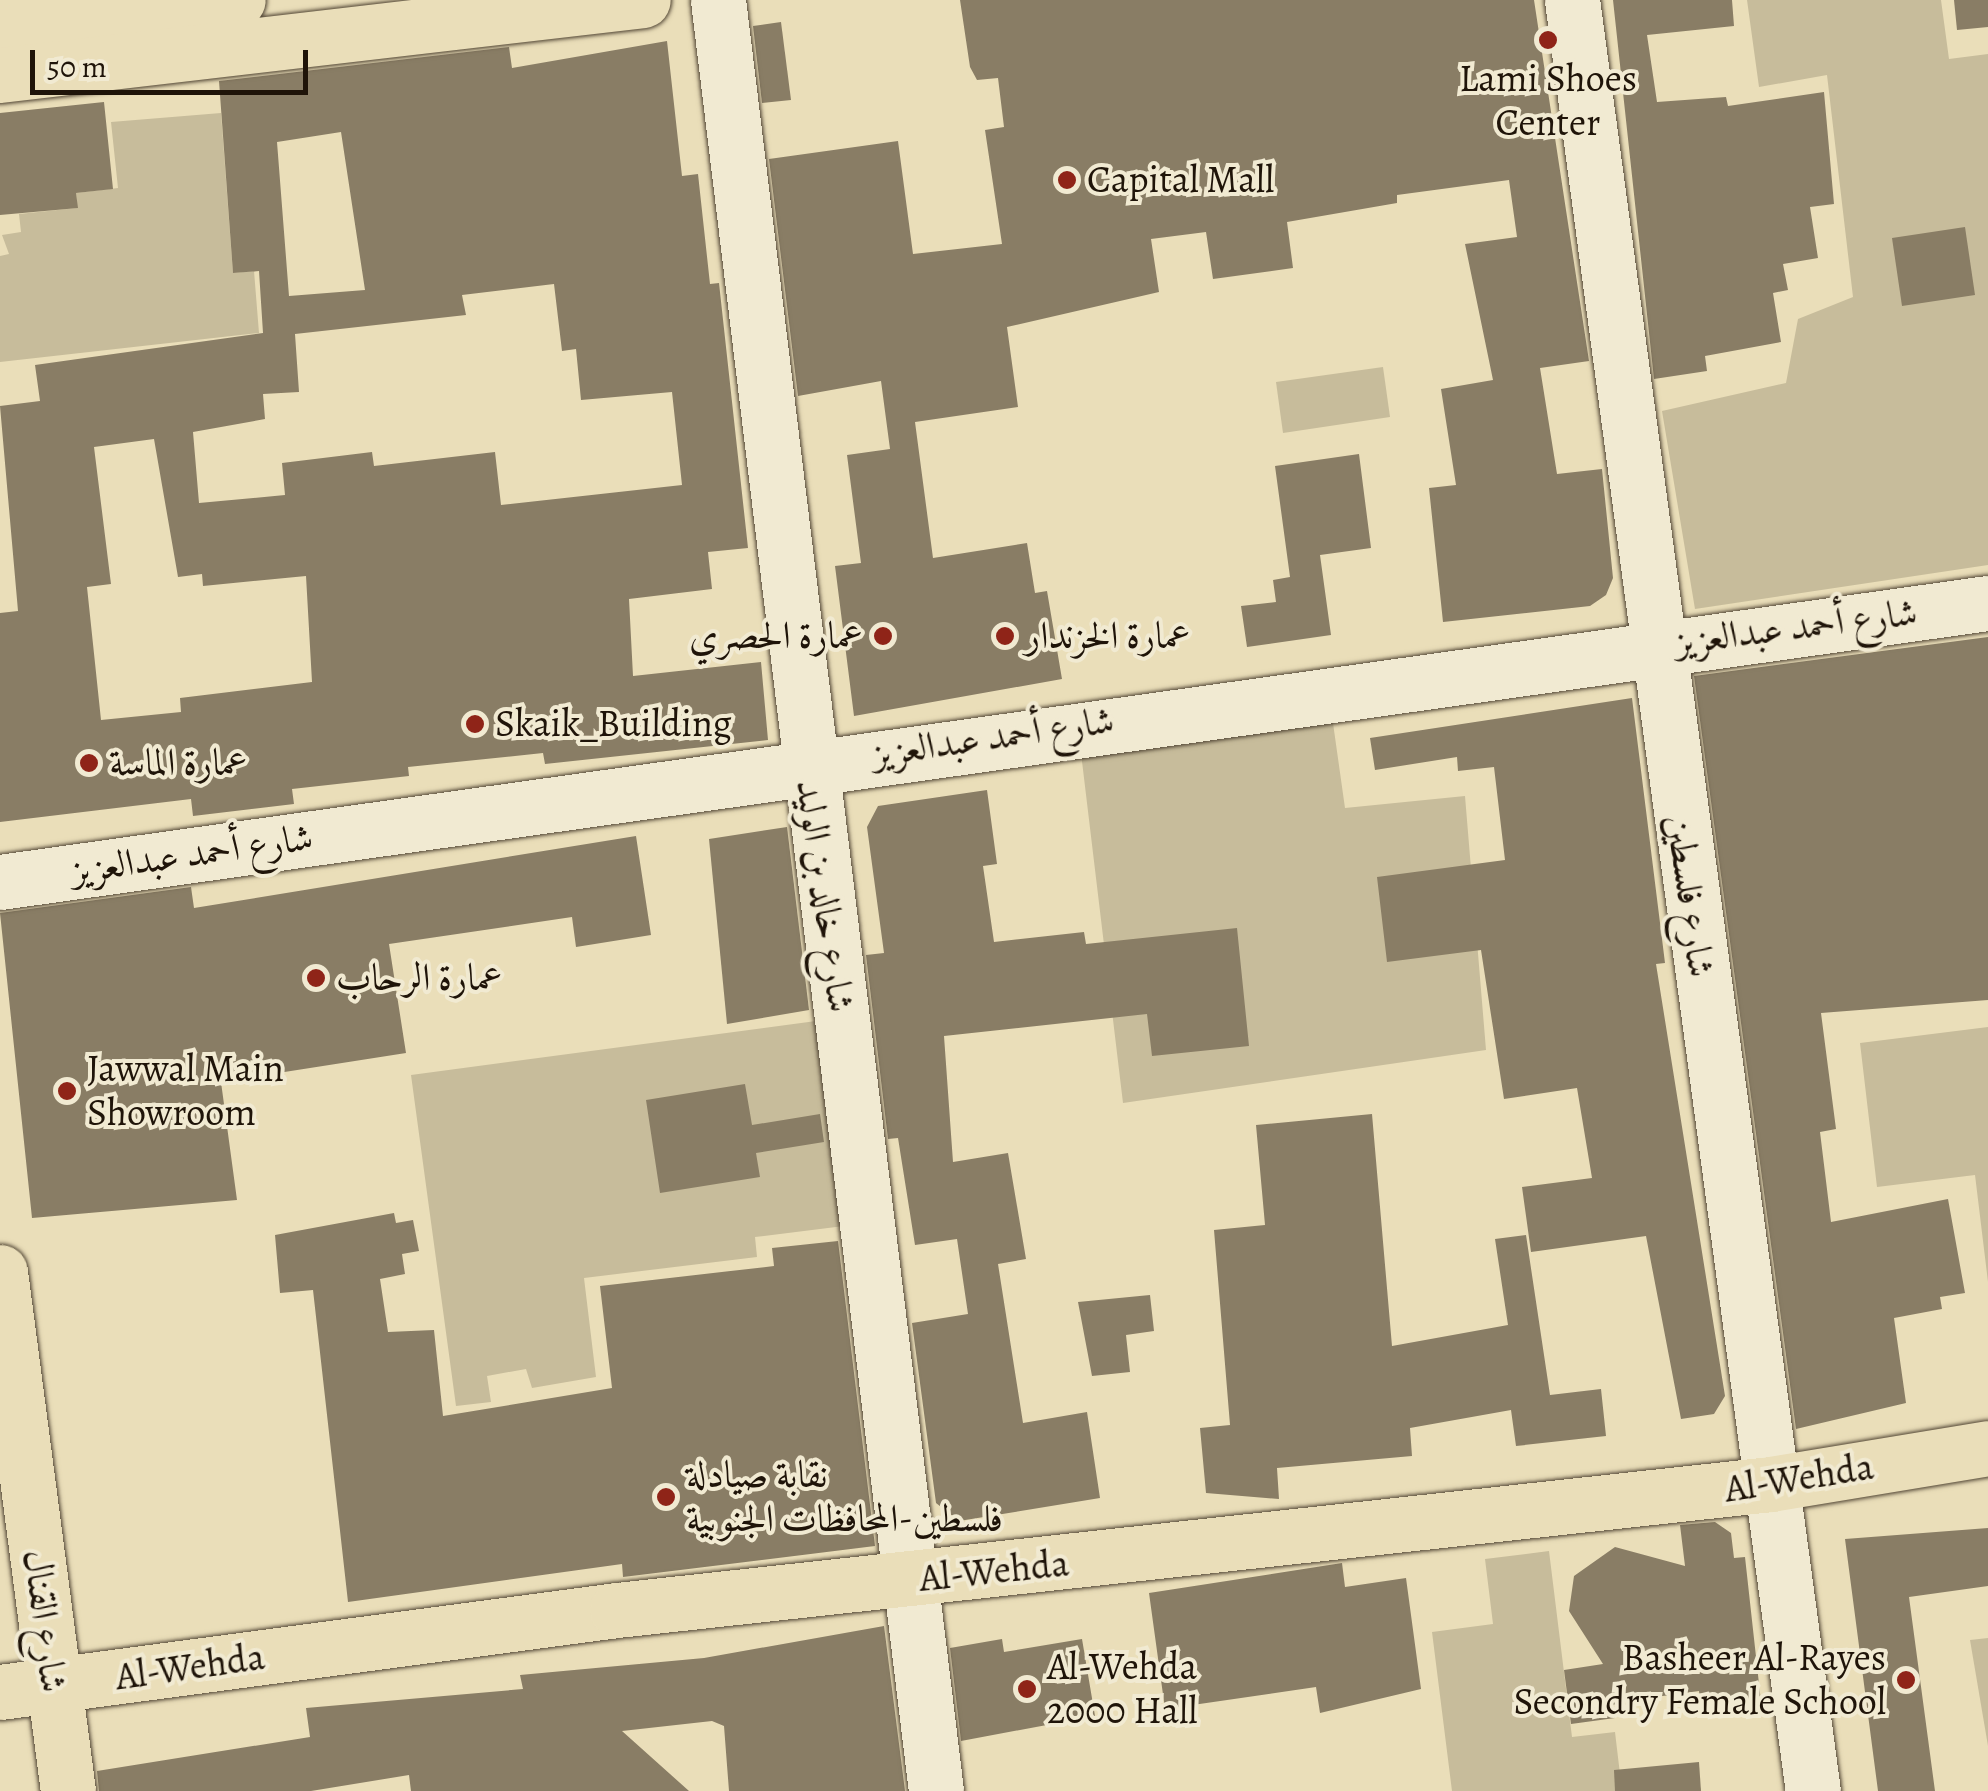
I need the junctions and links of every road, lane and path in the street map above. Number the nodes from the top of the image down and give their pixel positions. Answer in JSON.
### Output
{"nodes":[{"id":1,"x":238,"y":0,"type":"edge"},
{"id":2,"x":643,"y":0,"type":"edge"},
{"id":3,"x":718,"y":0,"type":"edge"},
{"id":4,"x":1572,"y":0,"type":"edge"},
{"id":5,"x":0,"y":25,"type":"edge"},
{"id":6,"x":0,"y":75,"type":"edge"},
{"id":7,"x":1988,"y":602,"type":"edge"},
{"id":8,"x":1656,"y":645,"type":"junction"},
{"id":9,"x":807,"y":763,"type":"junction"},
{"id":10,"x":0,"y":882,"type":"edge"},
{"id":11,"x":0,"y":1272,"type":"edge"},
{"id":12,"x":1988,"y":1448,"type":"edge"},
{"id":13,"x":1770,"y":1484,"type":"junction"},
{"id":14,"x":910,"y":1579,"type":"junction"},
{"id":15,"x":53,"y":1685,"type":"junction"},
{"id":16,"x":0,"y":1692,"type":"edge"},
{"id":17,"x":68,"y":1791,"type":"edge"},
{"id":18,"x":936,"y":1791,"type":"edge"},
{"id":19,"x":1813,"y":1791,"type":"edge"}],
"edges":[{"from":1,"to":5,"type":"main road"},
{"from":2,"to":6,"type":"main road"},
{"from":3,"to":9,"type":"street","name":"شارع خالد بن الوليد"},
{"from":4,"to":8,"type":"street","name":"شارع فلسطين"},
{"from":7,"to":8,"type":"street","name":"شارع أحمد عبدالعزيز"},
{"from":8,"to":9,"type":"street","name":"شارع أحمد عبدالعزيز"},
{"from":8,"to":13,"type":"street","name":"شارع فلسطين"},
{"from":9,"to":10,"type":"street","name":"شارع أحمد عبدالعزيز"},
{"from":9,"to":14,"type":"street","name":"شارع خالد بن الوليد"},
{"from":11,"to":15,"type":"main road","name":"شارع القنال"},
{"from":12,"to":13,"type":"main road","name":"Al-Wehda"},
{"from":13,"to":14,"type":"main road","name":"Al-Wehda"},
{"from":13,"to":19,"type":"street","name":"شارع فلسطين"},
{"from":14,"to":15,"type":"main road","name":"Al-Wehda"},
{"from":14,"to":18,"type":"street","name":"شارع خالد بن الوليد"},
{"from":15,"to":16,"type":"main road","name":"Al-Wehda"},
{"from":15,"to":17,"type":"main road","name":"شارع القنال"}]}
